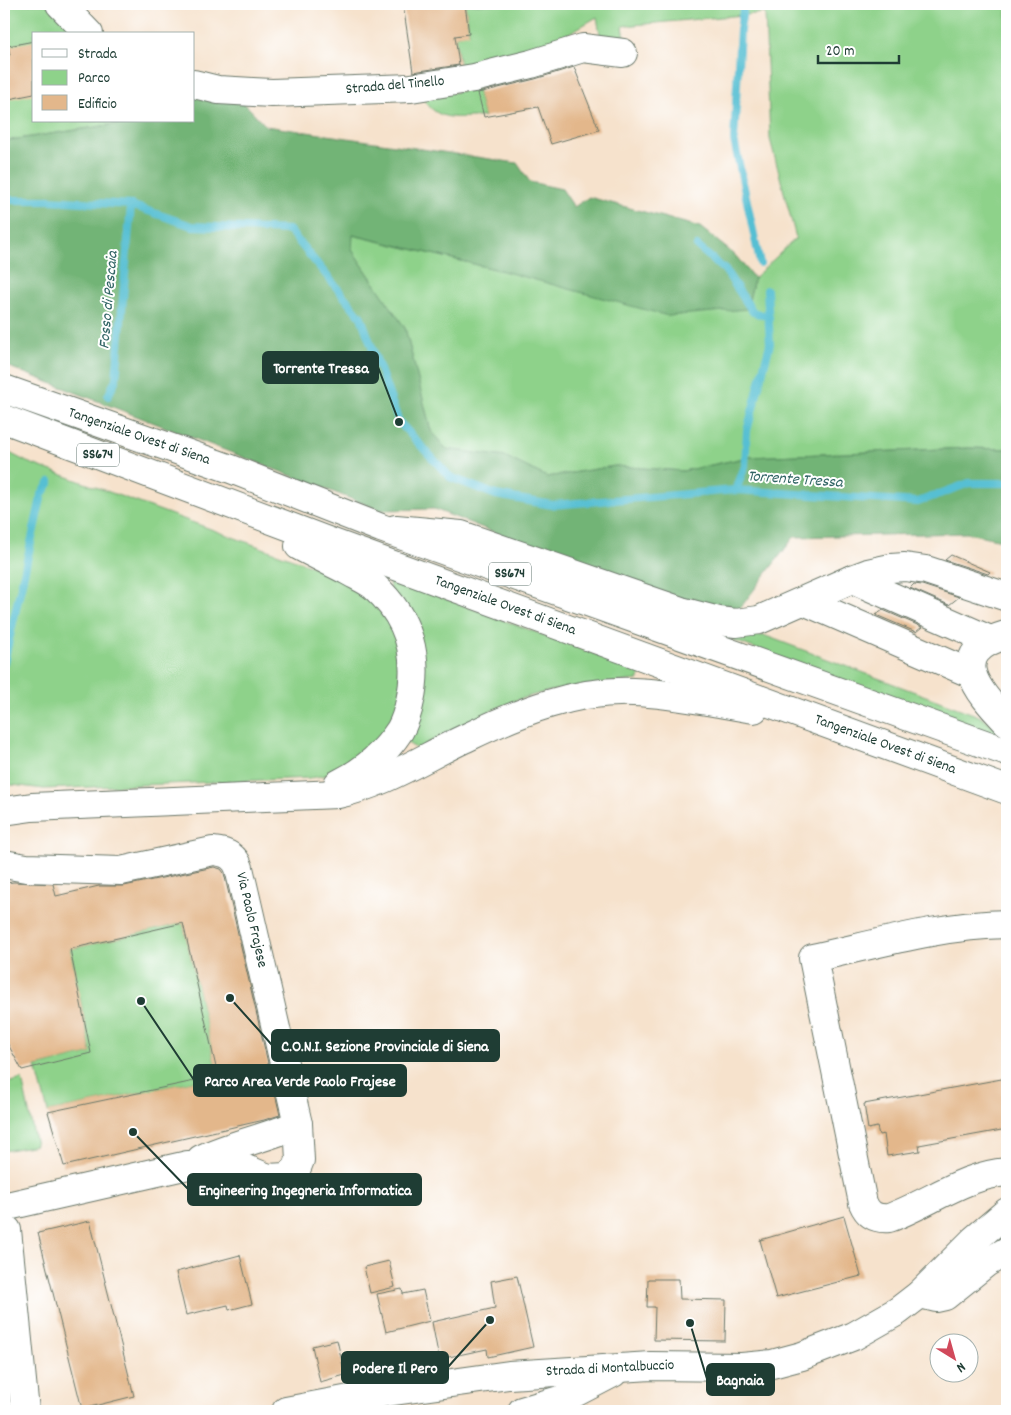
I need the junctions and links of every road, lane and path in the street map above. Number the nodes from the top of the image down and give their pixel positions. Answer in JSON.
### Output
{"nodes":[{"id":1,"x":60,"y":4,"type":"edge"},
{"id":2,"x":87,"y":32,"type":"edge"},
{"id":3,"x":623,"y":53,"type":"dead end"},
{"id":4,"x":195,"y":84,"type":"edge"},
{"id":5,"x":4,"y":390,"type":"edge"},
{"id":6,"x":4,"y":419,"type":"edge"},
{"id":7,"x":193,"y":491,"type":"junction"},
{"id":8,"x":381,"y":528,"type":"junction"},
{"id":9,"x":852,"y":579,"type":"junction"},
{"id":10,"x":1007,"y":597,"type":"edge"},
{"id":11,"x":804,"y":601,"type":"junction"},
{"id":12,"x":999,"y":637,"type":"edge"},
{"id":13,"x":972,"y":674,"type":"junction"},
{"id":14,"x":807,"y":716,"type":"junction"},
{"id":15,"x":1007,"y":722,"type":"edge"},
{"id":16,"x":1007,"y":752,"type":"edge"},
{"id":17,"x":1007,"y":790,"type":"edge"},
{"id":18,"x":316,"y":794,"type":"junction"},
{"id":19,"x":4,"y":795,"type":"edge"},
{"id":20,"x":32,"y":807,"type":"junction"},
{"id":21,"x":4,"y":811,"type":"edge"},
{"id":22,"x":4,"y":864,"type":"edge"},
{"id":23,"x":1007,"y":924,"type":"edge"},
{"id":24,"x":298,"y":1124,"type":"junction"},
{"id":25,"x":188,"y":1165,"type":"junction"},
{"id":26,"x":1007,"y":1172,"type":"edge"},
{"id":27,"x":1007,"y":1212,"type":"edge"},
{"id":28,"x":7,"y":1215,"type":"edge"},
{"id":29,"x":1007,"y":1252,"type":"edge"},
{"id":30,"x":920,"y":1294,"type":"junction"},
{"id":31,"x":623,"y":1368,"type":"junction"},
{"id":32,"x":25,"y":1411,"type":"edge"},
{"id":33,"x":286,"y":1411,"type":"edge"},
{"id":34,"x":522,"y":1411,"type":"edge"}],
"edges":[{"from":1,"to":2,"type":"main road"},
{"from":3,"to":4,"type":"main road","name":"Strada del Tinello"},
{"from":5,"to":8,"type":"main road","name":"Tangenziale Ovest di Siena","number":"SS674"},
{"from":6,"to":7,"type":"main road","name":"Tangenziale Ovest di Siena","number":"SS674"},
{"from":7,"to":14,"type":"main road","name":"Tangenziale Ovest di Siena","number":"SS674"},
{"from":7,"to":18,"type":"main road"},
{"from":8,"to":11,"type":"main road"},
{"from":8,"to":16,"type":"main road","name":"Tangenziale Ovest di Siena","number":"SS674"},
{"from":9,"to":10,"type":"main road"},
{"from":9,"to":11,"type":"main road"},
{"from":9,"to":12,"type":"main road"},
{"from":11,"to":13,"type":"main road"},
{"from":12,"to":13,"type":"main road"},
{"from":13,"to":15,"type":"main road"},
{"from":14,"to":17,"type":"main road","name":"Tangenziale Ovest di Siena","number":"SS674"},
{"from":14,"to":18,"type":"main road"},
{"from":18,"to":20,"type":"main road"},
{"from":19,"to":20,"type":"main road"},
{"from":20,"to":21,"type":"main road"},
{"from":22,"to":24,"type":"main road","name":"Via Paolo Frajese"},
{"from":23,"to":26,"type":"main road"},
{"from":24,"to":25,"type":"main road","name":"Via Paolo Frajese"},
{"from":24,"to":25,"type":"main road","name":"Via Paolo Frajese"},
{"from":25,"to":28,"type":"main road","name":"Via Paolo Frajese"},
{"from":27,"to":30,"type":"main road","name":"Strada di Montalbuccio"},
{"from":28,"to":32,"type":"main road","name":"Via Paolo Frajese"},
{"from":29,"to":30,"type":"main road"},
{"from":30,"to":31,"type":"main road","name":"Strada di Montalbuccio"},
{"from":31,"to":33,"type":"main road","name":"Strada di Montalbuccio"},
{"from":31,"to":34,"type":"main road"}]}
